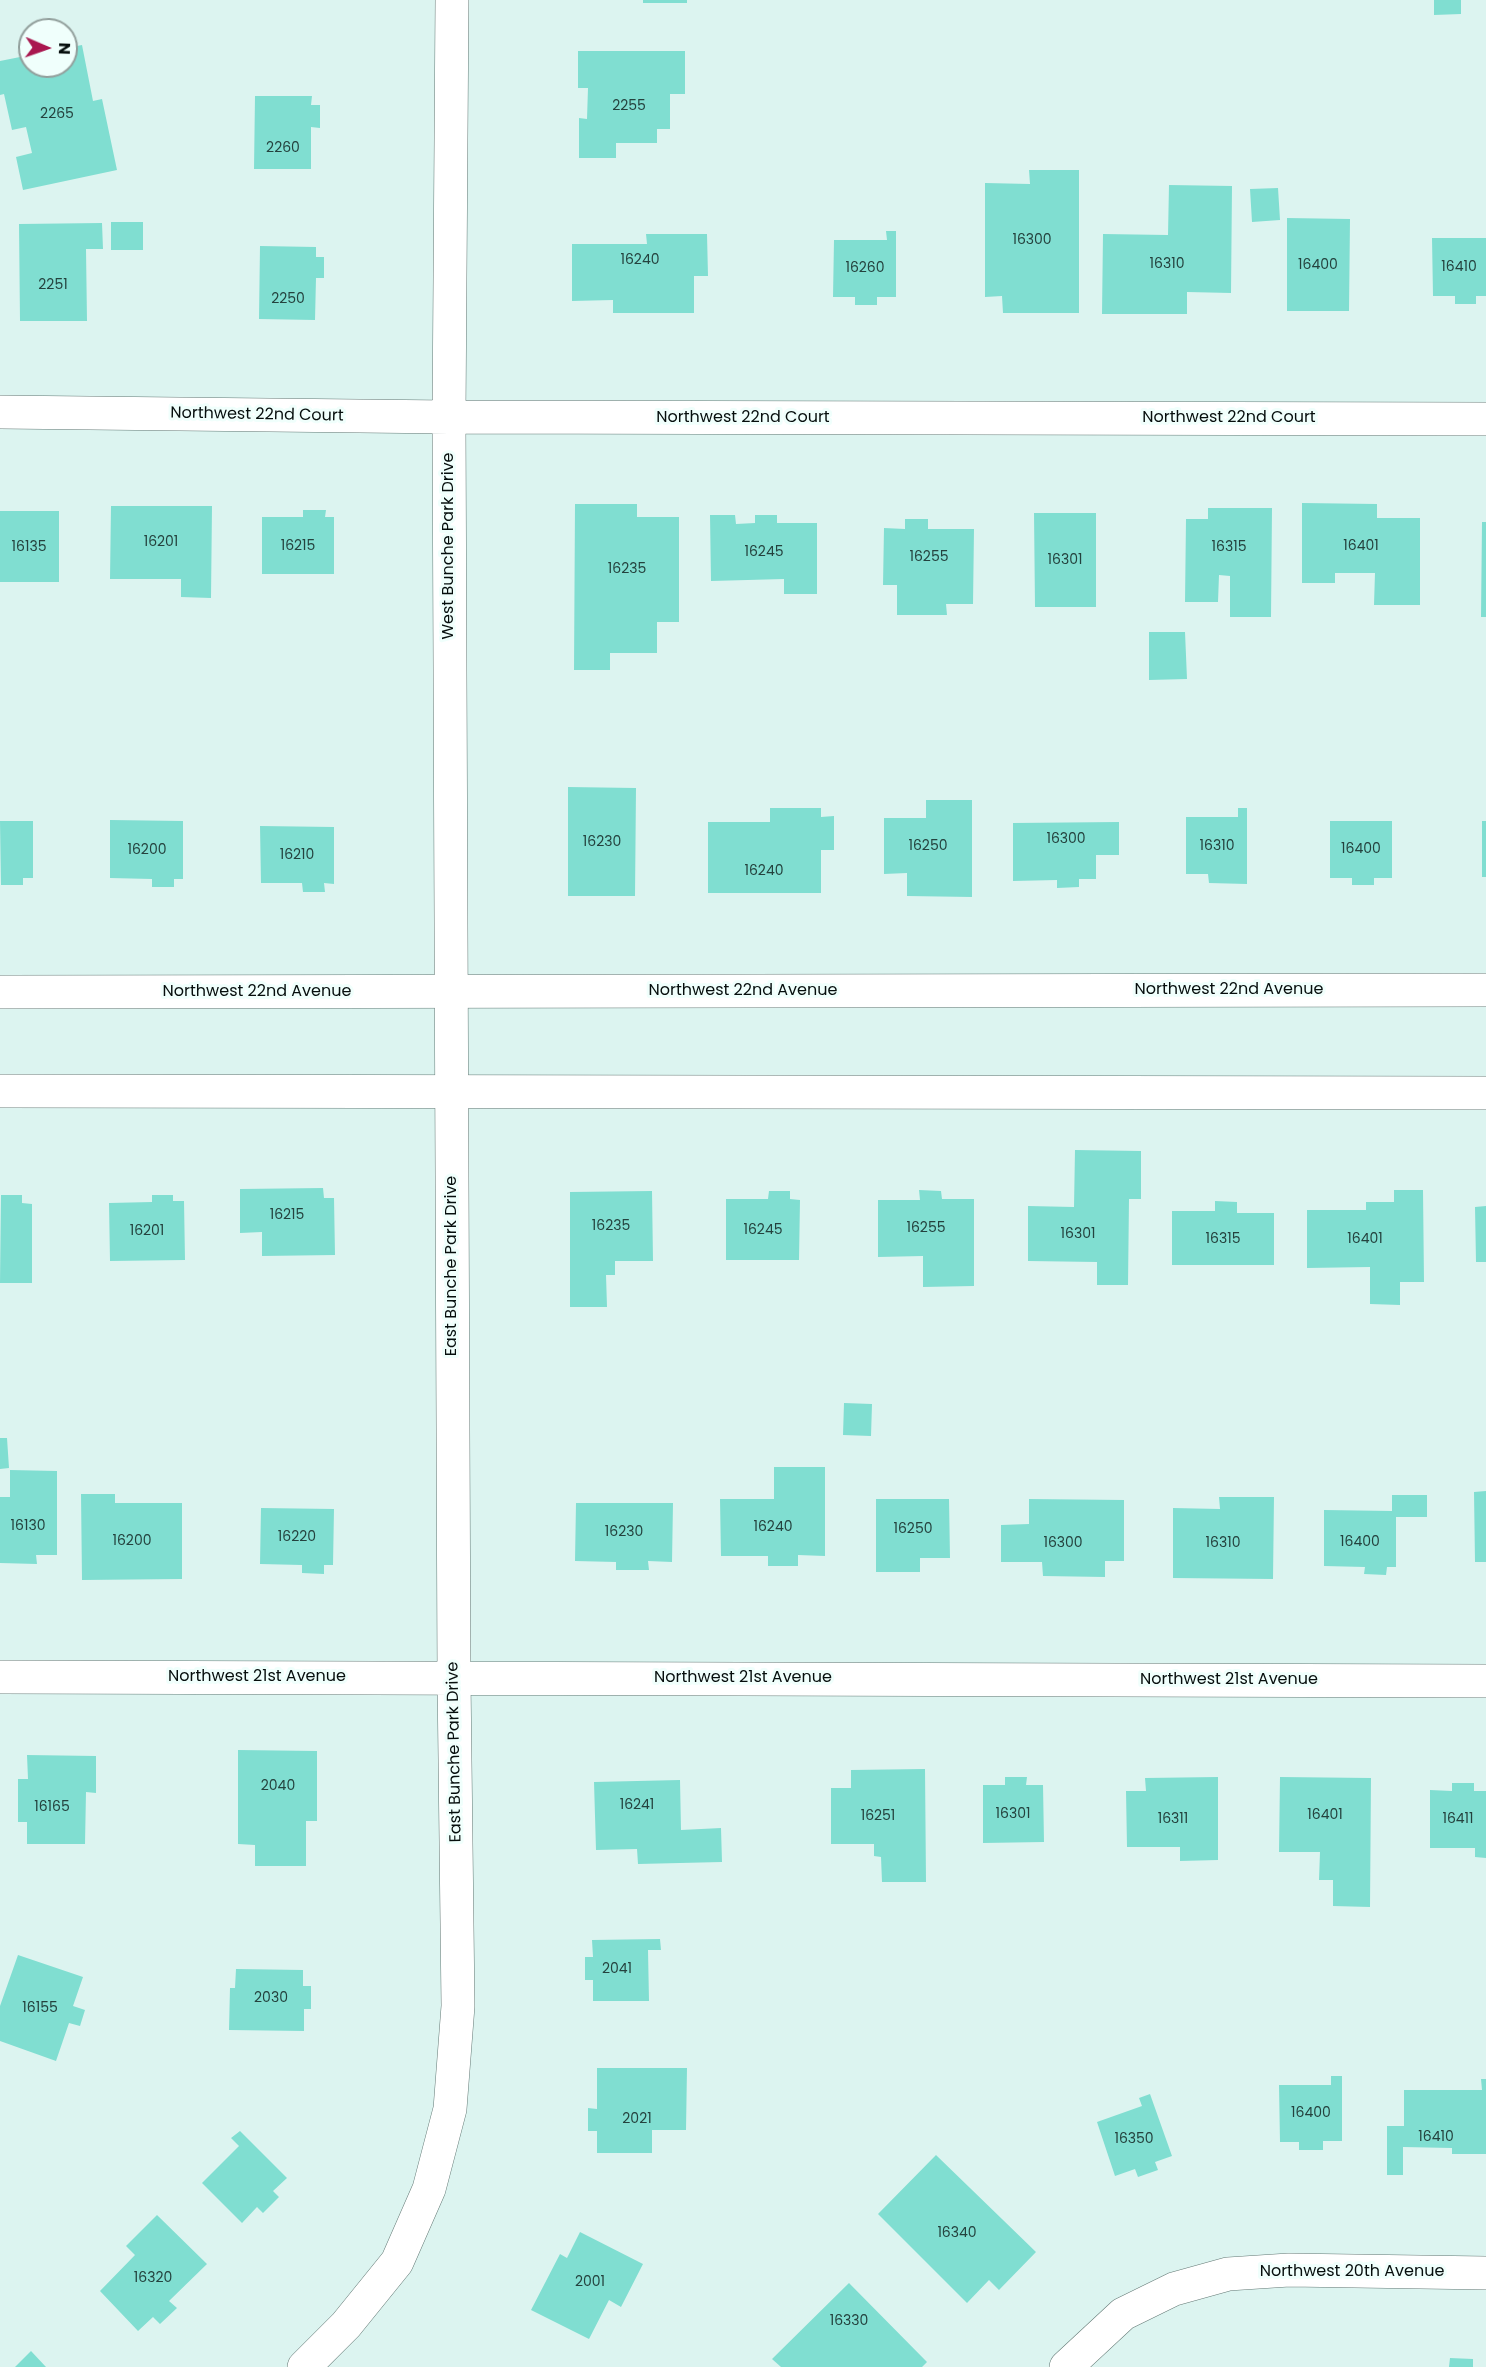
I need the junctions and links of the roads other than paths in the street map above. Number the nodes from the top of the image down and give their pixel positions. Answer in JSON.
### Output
{"nodes":[{"id":1,"x":452,"y":0,"type":"edge"},
{"id":2,"x":0,"y":411,"type":"edge"},
{"id":3,"x":449,"y":417,"type":"junction"},
{"id":4,"x":1486,"y":419,"type":"edge"},
{"id":5,"x":1486,"y":990,"type":"edge"},
{"id":6,"x":0,"y":992,"type":"edge"},
{"id":7,"x":452,"y":992,"type":"junction"},
{"id":8,"x":0,"y":1091,"type":"edge"},
{"id":9,"x":452,"y":1092,"type":"junction"},
{"id":10,"x":1486,"y":1093,"type":"edge"},
{"id":11,"x":0,"y":1677,"type":"edge"},
{"id":12,"x":454,"y":1678,"type":"junction"},
{"id":13,"x":1486,"y":1681,"type":"edge"},
{"id":14,"x":1486,"y":2273,"type":"edge"},
{"id":15,"x":304,"y":2367,"type":"edge"},
{"id":16,"x":1066,"y":2367,"type":"edge"}],
"edges":[{"from":1,"to":3,"type":"street","name":"West Bunche Park Drive"},
{"from":2,"to":3,"type":"street","name":"Northwest 22nd Court"},
{"from":3,"to":4,"type":"street","name":"Northwest 22nd Court"},
{"from":3,"to":7,"type":"street","name":"West Bunche Park Drive"},
{"from":5,"to":7,"type":"street","name":"Northwest 22nd Avenue"},
{"from":6,"to":7,"type":"street","name":"Northwest 22nd Avenue"},
{"from":7,"to":9,"type":"street","name":"West Bunche Park Drive"},
{"from":8,"to":9,"type":"street"},
{"from":9,"to":10,"type":"street"},
{"from":9,"to":12,"type":"street","name":"East Bunche Park Drive"},
{"from":11,"to":12,"type":"street","name":"Northwest 21st Avenue"},
{"from":12,"to":13,"type":"street","name":"Northwest 21st Avenue"},
{"from":12,"to":15,"type":"street","name":"East Bunche Park Drive"},
{"from":14,"to":16,"type":"street","name":"Northwest 20th Avenue"}]}
